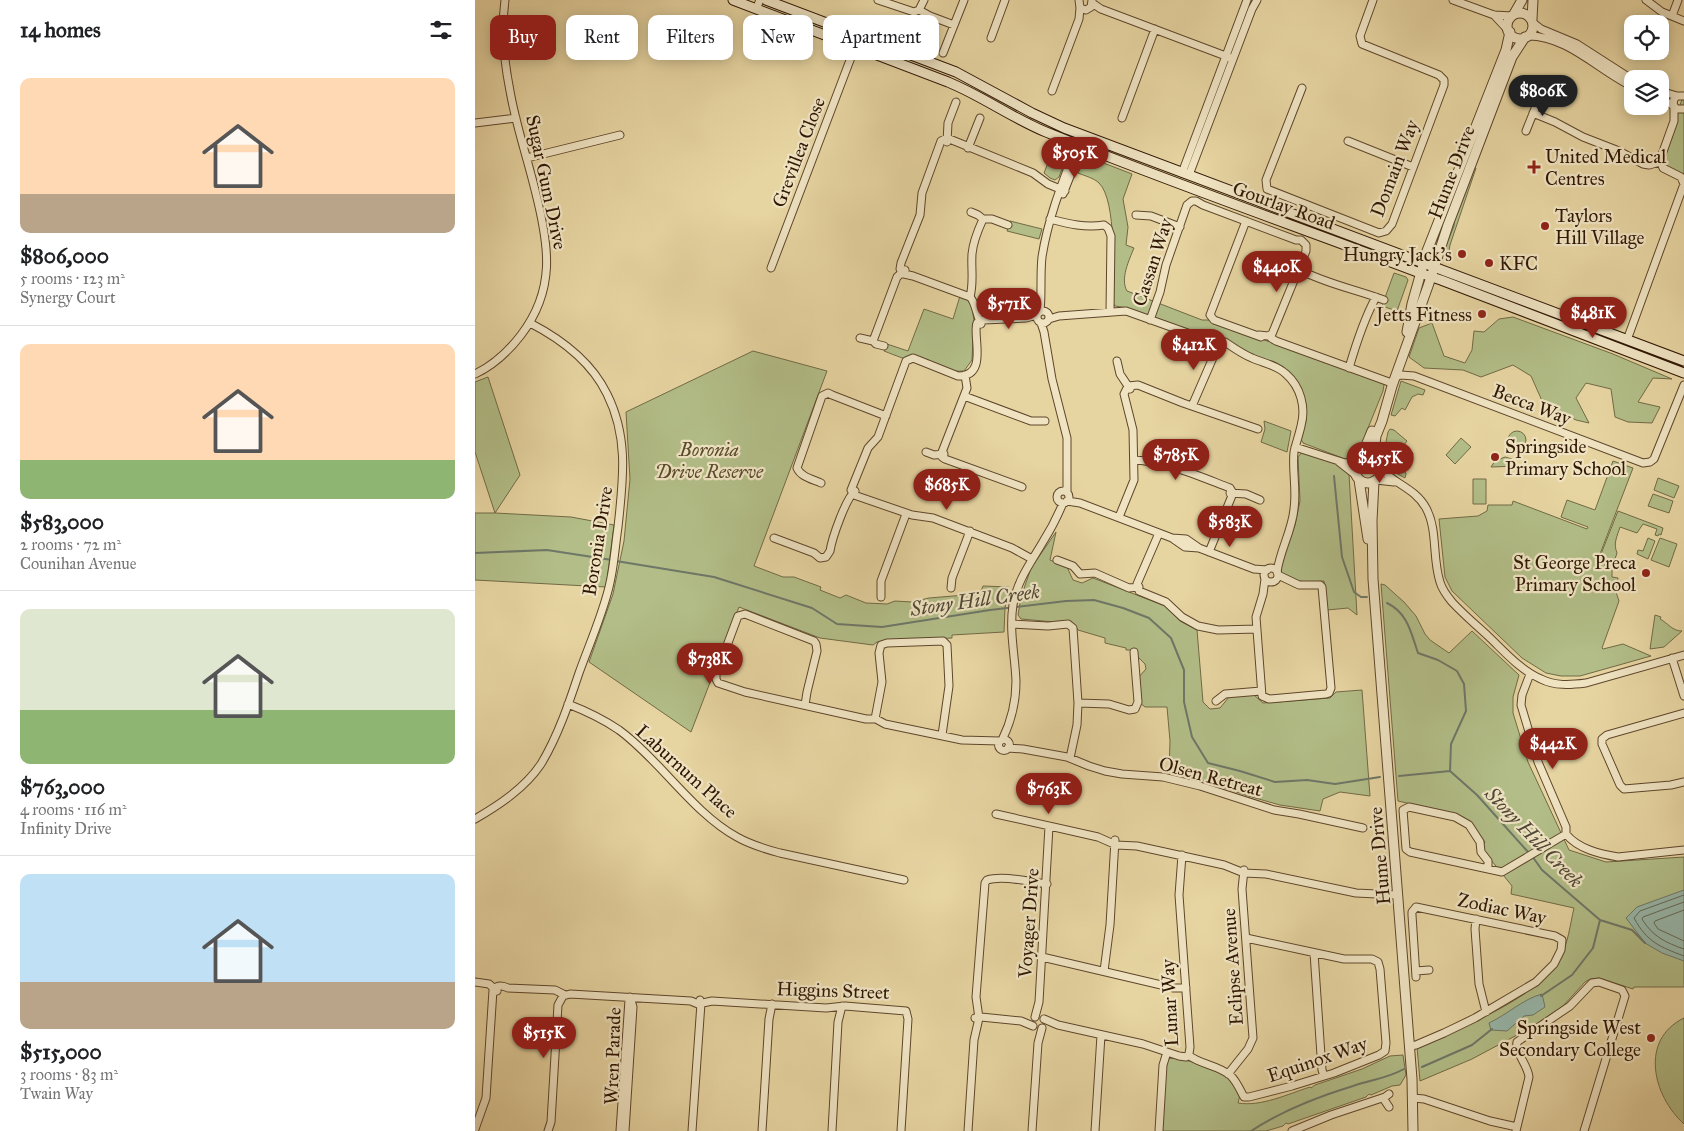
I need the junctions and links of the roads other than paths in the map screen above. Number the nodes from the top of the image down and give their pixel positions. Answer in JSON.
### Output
{"nodes":[{"id":1,"x":505,"y":0,"type":"edge"},
{"id":2,"x":733,"y":0,"type":"edge"},
{"id":3,"x":766,"y":0,"type":"edge"},
{"id":4,"x":878,"y":0,"type":"edge"},
{"id":5,"x":924,"y":0,"type":"edge"},
{"id":6,"x":964,"y":0,"type":"edge"},
{"id":7,"x":1005,"y":0,"type":"edge"},
{"id":8,"x":1247,"y":0,"type":"edge"},
{"id":9,"x":1257,"y":0,"type":"edge"},
{"id":10,"x":1373,"y":0,"type":"edge"},
{"id":11,"x":1453,"y":0,"type":"edge"},
{"id":12,"x":1522,"y":0,"type":"edge"},
{"id":13,"x":1533,"y":0,"type":"edge"},
{"id":14,"x":1646,"y":0,"type":"edge"},
{"id":15,"x":1679,"y":0,"type":"edge"},
{"id":16,"x":758,"y":4,"type":"edge"},
{"id":17,"x":1083,"y":4,"type":"edge"},
{"id":18,"x":919,"y":10,"type":"junction"},
{"id":19,"x":1513,"y":15,"type":"junction"},
{"id":20,"x":1494,"y":16,"type":"junction"},
{"id":21,"x":1672,"y":16,"type":"junction"},
{"id":22,"x":1532,"y":20,"type":"junction"},
{"id":23,"x":823,"y":21,"type":"edge"},
{"id":24,"x":1684,"y":21,"type":"edge"},
{"id":25,"x":954,"y":26,"type":"junction"},
{"id":26,"x":1155,"y":29,"type":"junction"},
{"id":27,"x":1509,"y":31,"type":"junction"},
{"id":28,"x":823,"y":33,"type":"edge"},
{"id":29,"x":1526,"y":37,"type":"junction"},
{"id":30,"x":991,"y":38,"type":"dead end"},
{"id":31,"x":943,"y":54,"type":"dead end"},
{"id":32,"x":1230,"y":57,"type":"junction"},
{"id":33,"x":850,"y":60,"type":"edge"},
{"id":34,"x":889,"y":60,"type":"edge"},
{"id":35,"x":925,"y":60,"type":"edge"},
{"id":36,"x":1624,"y":74,"type":"edge"},
{"id":37,"x":1624,"y":82,"type":"edge"},
{"id":38,"x":1302,"y":88,"type":"dead end"},
{"id":39,"x":1684,"y":88,"type":"edge"},
{"id":40,"x":1053,"y":91,"type":"dead end"},
{"id":41,"x":1539,"y":96,"type":"dead end"},
{"id":42,"x":1680,"y":96,"type":"edge"},
{"id":43,"x":956,"y":102,"type":"dead end"},
{"id":44,"x":1669,"y":104,"type":"edge"},
{"id":45,"x":1674,"y":107,"type":"junction"},
{"id":46,"x":1684,"y":110,"type":"edge"},
{"id":47,"x":952,"y":112,"type":"junction"},
{"id":48,"x":1533,"y":113,"type":"junction"},
{"id":49,"x":961,"y":114,"type":"dead end"},
{"id":50,"x":516,"y":118,"type":"junction"},
{"id":51,"x":980,"y":118,"type":"dead end"},
{"id":52,"x":1122,"y":118,"type":"dead end"},
{"id":53,"x":1673,"y":121,"type":"junction"},
{"id":54,"x":475,"y":123,"type":"edge"},
{"id":55,"x":1526,"y":131,"type":"dead end"},
{"id":56,"x":1084,"y":134,"type":"junction"},
{"id":57,"x":620,"y":135,"type":"dead end"},
{"id":58,"x":947,"y":140,"type":"junction"},
{"id":59,"x":1348,"y":141,"type":"dead end"},
{"id":60,"x":1080,"y":145,"type":"junction"},
{"id":61,"x":968,"y":148,"type":"junction"},
{"id":62,"x":527,"y":158,"type":"junction"},
{"id":63,"x":1660,"y":162,"type":"junction"},
{"id":64,"x":1413,"y":167,"type":"junction"},
{"id":65,"x":1185,"y":174,"type":"junction"},
{"id":66,"x":1684,"y":181,"type":"edge"},
{"id":67,"x":1181,"y":184,"type":"junction"},
{"id":68,"x":1062,"y":190,"type":"junction"},
{"id":69,"x":971,"y":212,"type":"dead end"},
{"id":70,"x":1136,"y":216,"type":"dead end"},
{"id":71,"x":983,"y":219,"type":"junction"},
{"id":72,"x":1050,"y":219,"type":"junction"},
{"id":73,"x":1246,"y":221,"type":"junction"},
{"id":74,"x":1008,"y":225,"type":"dead end"},
{"id":75,"x":1180,"y":227,"type":"junction"},
{"id":76,"x":1423,"y":263,"type":"junction"},
{"id":77,"x":1434,"y":266,"type":"junction"},
{"id":78,"x":771,"y":268,"type":"dead end"},
{"id":79,"x":903,"y":271,"type":"junction"},
{"id":80,"x":1297,"y":271,"type":"junction"},
{"id":81,"x":1420,"y":274,"type":"junction"},
{"id":82,"x":1431,"y":276,"type":"junction"},
{"id":83,"x":1374,"y":296,"type":"junction"},
{"id":84,"x":970,"y":297,"type":"junction"},
{"id":85,"x":1385,"y":300,"type":"dead end"},
{"id":86,"x":1110,"y":312,"type":"junction"},
{"id":87,"x":1043,"y":317,"type":"junction"},
{"id":88,"x":1150,"y":320,"type":"junction"},
{"id":89,"x":531,"y":323,"type":"junction"},
{"id":90,"x":981,"y":323,"type":"junction"},
{"id":91,"x":1271,"y":336,"type":"junction"},
{"id":92,"x":859,"y":338,"type":"dead end"},
{"id":93,"x":873,"y":340,"type":"junction"},
{"id":94,"x":1627,"y":340,"type":"junction"},
{"id":95,"x":884,"y":346,"type":"dead end"},
{"id":96,"x":1214,"y":346,"type":"junction"},
{"id":97,"x":1117,"y":360,"type":"dead end"},
{"id":98,"x":1401,"y":361,"type":"junction"},
{"id":99,"x":1684,"y":361,"type":"edge"},
{"id":100,"x":1347,"y":367,"type":"junction"},
{"id":101,"x":1682,"y":372,"type":"edge"},
{"id":102,"x":475,"y":374,"type":"edge"},
{"id":103,"x":965,"y":375,"type":"junction"},
{"id":104,"x":1414,"y":376,"type":"junction"},
{"id":105,"x":1392,"y":379,"type":"junction"},
{"id":106,"x":1682,"y":387,"type":"edge"},
{"id":107,"x":1129,"y":388,"type":"junction"},
{"id":108,"x":964,"y":396,"type":"junction"},
{"id":109,"x":1193,"y":407,"type":"junction"},
{"id":110,"x":886,"y":416,"type":"junction"},
{"id":111,"x":1045,"y":421,"type":"dead end"},
{"id":112,"x":1258,"y":429,"type":"dead end"},
{"id":113,"x":1296,"y":445,"type":"junction"},
{"id":114,"x":926,"y":452,"type":"dead end"},
{"id":115,"x":943,"y":454,"type":"junction"},
{"id":116,"x":1134,"y":460,"type":"junction"},
{"id":117,"x":1337,"y":460,"type":"junction"},
{"id":118,"x":1359,"y":461,"type":"junction"},
{"id":119,"x":1380,"y":466,"type":"junction"},
{"id":120,"x":1358,"y":478,"type":"junction"},
{"id":121,"x":1375,"y":480,"type":"junction"},
{"id":122,"x":1397,"y":482,"type":"junction"},
{"id":123,"x":821,"y":483,"type":"dead end"},
{"id":124,"x":1021,"y":487,"type":"dead end"},
{"id":125,"x":854,"y":492,"type":"junction"},
{"id":126,"x":1231,"y":493,"type":"junction"},
{"id":127,"x":1064,"y":497,"type":"junction"},
{"id":128,"x":1260,"y":500,"type":"dead end"},
{"id":129,"x":907,"y":514,"type":"junction"},
{"id":130,"x":1121,"y":518,"type":"junction"},
{"id":131,"x":970,"y":531,"type":"junction"},
{"id":132,"x":1158,"y":532,"type":"junction"},
{"id":133,"x":774,"y":538,"type":"dead end"},
{"id":134,"x":1210,"y":552,"type":"junction"},
{"id":135,"x":1031,"y":560,"type":"junction"},
{"id":136,"x":1057,"y":560,"type":"dead end"},
{"id":137,"x":1271,"y":576,"type":"junction"},
{"id":138,"x":1373,"y":579,"type":"junction"},
{"id":139,"x":1138,"y":587,"type":"junction"},
{"id":140,"x":951,"y":588,"type":"dead end"},
{"id":141,"x":881,"y":597,"type":"dead end"},
{"id":142,"x":1012,"y":626,"type":"junction"},
{"id":143,"x":1256,"y":627,"type":"junction"},
{"id":144,"x":1134,"y":652,"type":"dead end"},
{"id":145,"x":1684,"y":655,"type":"edge"},
{"id":146,"x":1672,"y":658,"type":"junction"},
{"id":147,"x":1144,"y":667,"type":"dead end"},
{"id":148,"x":1135,"y":668,"type":"junction"},
{"id":149,"x":1531,"y":674,"type":"junction"},
{"id":150,"x":1261,"y":691,"type":"junction"},
{"id":151,"x":1684,"y":696,"type":"edge"},
{"id":152,"x":1216,"y":701,"type":"dead end"},
{"id":153,"x":568,"y":704,"type":"junction"},
{"id":154,"x":804,"y":705,"type":"junction"},
{"id":155,"x":1078,"y":705,"type":"junction"},
{"id":156,"x":1684,"y":713,"type":"edge"},
{"id":157,"x":875,"y":717,"type":"junction"},
{"id":158,"x":940,"y":735,"type":"junction"},
{"id":159,"x":1005,"y":743,"type":"junction"},
{"id":160,"x":1069,"y":757,"type":"junction"},
{"id":161,"x":1684,"y":782,"type":"edge"},
{"id":162,"x":996,"y":814,"type":"dead end"},
{"id":163,"x":475,"y":819,"type":"edge"},
{"id":164,"x":1052,"y":827,"type":"junction"},
{"id":165,"x":1363,"y":828,"type":"dead end"},
{"id":166,"x":1566,"y":834,"type":"junction"},
{"id":167,"x":1117,"y":843,"type":"junction"},
{"id":168,"x":1684,"y":850,"type":"edge"},
{"id":169,"x":1184,"y":856,"type":"junction"},
{"id":170,"x":1488,"y":869,"type":"junction"},
{"id":171,"x":1246,"y":872,"type":"junction"},
{"id":172,"x":904,"y":880,"type":"dead end"},
{"id":173,"x":1047,"y":882,"type":"junction"},
{"id":174,"x":1398,"y":893,"type":"junction"},
{"id":175,"x":1478,"y":919,"type":"junction"},
{"id":176,"x":1247,"y":940,"type":"junction"},
{"id":177,"x":1317,"y":953,"type":"junction"},
{"id":178,"x":1042,"y":959,"type":"junction"},
{"id":179,"x":1429,"y":970,"type":"dead end"},
{"id":180,"x":1102,"y":971,"type":"junction"},
{"id":181,"x":475,"y":982,"type":"edge"},
{"id":182,"x":1186,"y":986,"type":"junction"},
{"id":183,"x":496,"y":990,"type":"junction"},
{"id":184,"x":563,"y":996,"type":"junction"},
{"id":185,"x":629,"y":997,"type":"junction"},
{"id":186,"x":699,"y":1003,"type":"junction"},
{"id":187,"x":770,"y":1004,"type":"junction"},
{"id":188,"x":839,"y":1006,"type":"junction"},
{"id":189,"x":1488,"y":1011,"type":"junction"},
{"id":190,"x":977,"y":1018,"type":"junction"},
{"id":191,"x":1039,"y":1022,"type":"junction"},
{"id":192,"x":1103,"y":1035,"type":"junction"},
{"id":193,"x":1410,"y":1044,"type":"junction"},
{"id":194,"x":1167,"y":1052,"type":"junction"},
{"id":195,"x":1188,"y":1055,"type":"junction"},
{"id":196,"x":1229,"y":1075,"type":"junction"},
{"id":197,"x":1326,"y":1075,"type":"junction"},
{"id":198,"x":1413,"y":1101,"type":"junction"},
{"id":199,"x":1389,"y":1107,"type":"dead end"},
{"id":200,"x":477,"y":1119,"type":"edge"},
{"id":201,"x":475,"y":1130,"type":"edge"},
{"id":202,"x":1516,"y":1130,"type":"edge"},
{"id":203,"x":548,"y":1131,"type":"edge"},
{"id":204,"x":620,"y":1131,"type":"edge"},
{"id":205,"x":625,"y":1131,"type":"edge"},
{"id":206,"x":692,"y":1131,"type":"edge"},
{"id":207,"x":762,"y":1131,"type":"edge"},
{"id":208,"x":832,"y":1131,"type":"edge"},
{"id":209,"x":901,"y":1131,"type":"edge"},
{"id":210,"x":968,"y":1131,"type":"edge"},
{"id":211,"x":1032,"y":1131,"type":"edge"},
{"id":212,"x":1095,"y":1131,"type":"edge"},
{"id":213,"x":1159,"y":1131,"type":"edge"},
{"id":214,"x":1292,"y":1131,"type":"edge"},
{"id":215,"x":1413,"y":1131,"type":"edge"},
{"id":216,"x":1584,"y":1131,"type":"edge"}],
"edges":[{"from":1,"to":50,"type":"street","name":"Sugar Gum Drive"},
{"from":2,"to":16,"type":"main road","name":"Gourlay Road"},
{"from":3,"to":23,"type":"main road","name":"Gourlay Road"},
{"from":4,"to":18,"type":"street"},
{"from":5,"to":18,"type":"street"},
{"from":6,"to":25,"type":"street"},
{"from":7,"to":30,"type":"street"},
{"from":8,"to":32,"type":"street"},
{"from":9,"to":32,"type":"street"},
{"from":10,"to":64,"type":"street","name":"Domain Way"},
{"from":11,"to":20,"type":"street"},
{"from":12,"to":19,"type":"main road"},
{"from":13,"to":22,"type":"main road"},
{"from":14,"to":21,"type":"street"},
{"from":15,"to":21,"type":"street"},
{"from":16,"to":28,"type":"main road","name":"Gourlay Road"},
{"from":17,"to":26,"type":"street"},
{"from":17,"to":40,"type":"street"},
{"from":18,"to":25,"type":"street"},
{"from":19,"to":20,"type":"street"},
{"from":19,"to":22,"type":"main road"},
{"from":19,"to":27,"type":"main road"},
{"from":20,"to":27,"type":"street"},
{"from":21,"to":24,"type":"street"},
{"from":22,"to":29,"type":"main road"},
{"from":22,"to":36,"type":"street"},
{"from":25,"to":31,"type":"street"},
{"from":26,"to":32,"type":"street"},
{"from":26,"to":52,"type":"street"},
{"from":27,"to":29,"type":"main road"},
{"from":27,"to":76,"type":"main road","name":"Hume Drive"},
{"from":29,"to":37,"type":"street"},
{"from":29,"to":77,"type":"main road","name":"Hume Drive"},
{"from":32,"to":65,"type":"street"},
{"from":33,"to":78,"type":"street","name":"Grevillea Close"},
{"from":34,"to":60,"type":"main road","name":"Gourlay Road"},
{"from":35,"to":56,"type":"main road","name":"Gourlay Road"},
{"from":38,"to":64,"type":"street","name":"Domain Way"},
{"from":39,"to":42,"type":"street"},
{"from":41,"to":48,"type":"street"},
{"from":42,"to":45,"type":"street"},
{"from":43,"to":47,"type":"street"},
{"from":44,"to":45,"type":"street"},
{"from":45,"to":46,"type":"street"},
{"from":45,"to":53,"type":"street"},
{"from":46,"to":53,"type":"street"},
{"from":47,"to":49,"type":"street"},
{"from":47,"to":58,"type":"street"},
{"from":48,"to":55,"type":"street"},
{"from":48,"to":63,"type":"street"},
{"from":50,"to":54,"type":"street"},
{"from":50,"to":62,"type":"street","name":"Sugar Gum Drive"},
{"from":51,"to":61,"type":"street"},
{"from":53,"to":63,"type":"street"},
{"from":56,"to":60,"type":"main road"},
{"from":56,"to":65,"type":"main road","name":"Gourlay Road"},
{"from":57,"to":62,"type":"street"},
{"from":58,"to":61,"type":"street"},
{"from":58,"to":79,"type":"street"},
{"from":59,"to":64,"type":"street"},
{"from":60,"to":67,"type":"main road","name":"Gourlay Road"},
{"from":60,"to":68,"type":"street"},
{"from":61,"to":68,"type":"street"},
{"from":62,"to":89,"type":"street","name":"Sugar Gum Drive"},
{"from":63,"to":66,"type":"street"},
{"from":65,"to":67,"type":"main road"},
{"from":65,"to":76,"type":"main road","name":"Gourlay Road"},
{"from":66,"to":94,"type":"street"},
{"from":67,"to":81,"type":"main road","name":"Gourlay Road"},
{"from":68,"to":72,"type":"street"},
{"from":69,"to":71,"type":"street"},
{"from":70,"to":75,"type":"street"},
{"from":71,"to":74,"type":"street"},
{"from":71,"to":84,"type":"street"},
{"from":72,"to":86,"type":"street"},
{"from":72,"to":87,"type":"street"},
{"from":73,"to":75,"type":"street","name":"Cassan Way"},
{"from":73,"to":80,"type":"street","name":"Cassan Way"},
{"from":73,"to":91,"type":"street"},
{"from":75,"to":88,"type":"street","name":"Cassan Way"},
{"from":76,"to":77,"type":"main road","name":"Gourlay Road"},
{"from":76,"to":81,"type":"main road","name":"Hume Drive"},
{"from":77,"to":82,"type":"main road","name":"Hume Drive"},
{"from":77,"to":94,"type":"main road","name":"Gourlay Road"},
{"from":79,"to":84,"type":"street"},
{"from":79,"to":93,"type":"street"},
{"from":80,"to":83,"type":"street"},
{"from":80,"to":91,"type":"street","name":"Cassan Way"},
{"from":81,"to":82,"type":"main road","name":"Gourlay Road"},
{"from":81,"to":105,"type":"main road","name":"Hume Drive"},
{"from":82,"to":98,"type":"main road","name":"Hume Drive"},
{"from":82,"to":101,"type":"main road","name":"Gourlay Road"},
{"from":83,"to":85,"type":"street"},
{"from":83,"to":100,"type":"street"},
{"from":84,"to":90,"type":"street"},
{"from":86,"to":87,"type":"street"},
{"from":86,"to":88,"type":"street"},
{"from":87,"to":90,"type":"street"},
{"from":87,"to":127,"type":"street"},
{"from":88,"to":96,"type":"street"},
{"from":89,"to":102,"type":"street","name":"Sugar Gum Drive"},
{"from":89,"to":153,"type":"street","name":"Boronia Drive"},
{"from":90,"to":103,"type":"street"},
{"from":91,"to":100,"type":"street","name":"Becca Way"},
{"from":92,"to":93,"type":"street"},
{"from":93,"to":95,"type":"street"},
{"from":94,"to":99,"type":"main road","name":"Gourlay Road"},
{"from":96,"to":109,"type":"street"},
{"from":96,"to":113,"type":"street"},
{"from":97,"to":107,"type":"street"},
{"from":98,"to":104,"type":"street","name":"Becca Way"},
{"from":98,"to":105,"type":"main road","name":"Hume Drive"},
{"from":100,"to":105,"type":"street","name":"Becca Way"},
{"from":101,"to":106,"type":"street","name":"Becca Way"},
{"from":103,"to":108,"type":"street"},
{"from":103,"to":110,"type":"street"},
{"from":104,"to":105,"type":"street","name":"Becca Way"},
{"from":104,"to":106,"type":"street","name":"Becca Way"},
{"from":105,"to":118,"type":"main road","name":"Hume Drive"},
{"from":105,"to":119,"type":"main road","name":"Hume Drive"},
{"from":107,"to":109,"type":"street"},
{"from":107,"to":116,"type":"street"},
{"from":108,"to":111,"type":"street"},
{"from":108,"to":115,"type":"street"},
{"from":109,"to":112,"type":"street"},
{"from":110,"to":123,"type":"street"},
{"from":110,"to":125,"type":"street"},
{"from":113,"to":117,"type":"street"},
{"from":113,"to":137,"type":"street"},
{"from":114,"to":115,"type":"street"},
{"from":115,"to":124,"type":"street"},
{"from":116,"to":126,"type":"street"},
{"from":116,"to":130,"type":"street"},
{"from":117,"to":118,"type":"street"},
{"from":117,"to":120,"type":"street"},
{"from":118,"to":119,"type":"main road"},
{"from":118,"to":120,"type":"main road"},
{"from":119,"to":121,"type":"main road"},
{"from":119,"to":122,"type":"street"},
{"from":120,"to":121,"type":"main road"},
{"from":120,"to":138,"type":"main road","name":"Hume Drive"},
{"from":121,"to":122,"type":"street"},
{"from":121,"to":138,"type":"main road","name":"Hume Drive"},
{"from":122,"to":149,"type":"street"},
{"from":125,"to":129,"type":"street"},
{"from":125,"to":133,"type":"street"},
{"from":126,"to":128,"type":"street"},
{"from":126,"to":134,"type":"street"},
{"from":127,"to":130,"type":"street"},
{"from":127,"to":135,"type":"street"},
{"from":129,"to":131,"type":"street"},
{"from":129,"to":141,"type":"street"},
{"from":130,"to":132,"type":"street"},
{"from":131,"to":135,"type":"street"},
{"from":131,"to":140,"type":"street"},
{"from":132,"to":134,"type":"street"},
{"from":132,"to":139,"type":"street"},
{"from":134,"to":137,"type":"street"},
{"from":135,"to":142,"type":"street"},
{"from":136,"to":139,"type":"street"},
{"from":137,"to":143,"type":"street"},
{"from":137,"to":150,"type":"street"},
{"from":138,"to":174,"type":"main road","name":"Hume Drive"},
{"from":139,"to":143,"type":"street"},
{"from":142,"to":155,"type":"street"},
{"from":142,"to":159,"type":"street"},
{"from":143,"to":150,"type":"street"},
{"from":144,"to":148,"type":"street"},
{"from":145,"to":146,"type":"street"},
{"from":146,"to":149,"type":"street"},
{"from":146,"to":151,"type":"street"},
{"from":147,"to":148,"type":"street"},
{"from":148,"to":155,"type":"street"},
{"from":149,"to":166,"type":"street"},
{"from":150,"to":152,"type":"street"},
{"from":153,"to":163,"type":"street","name":"Boronia Drive"},
{"from":153,"to":172,"type":"street","name":"Laburnum Place"},
{"from":154,"to":154,"type":"street"},
{"from":154,"to":157,"type":"street"},
{"from":155,"to":160,"type":"street"},
{"from":156,"to":161,"type":"street"},
{"from":157,"to":158,"type":"street"},
{"from":157,"to":158,"type":"street"},
{"from":158,"to":159,"type":"street"},
{"from":159,"to":160,"type":"street","name":"Olsen Retreat"},
{"from":160,"to":165,"type":"street","name":"Olsen Retreat"},
{"from":162,"to":164,"type":"street"},
{"from":164,"to":167,"type":"street"},
{"from":164,"to":173,"type":"street","name":"Voyager Drive"},
{"from":166,"to":168,"type":"street"},
{"from":166,"to":170,"type":"street"},
{"from":167,"to":169,"type":"street"},
{"from":167,"to":180,"type":"street"},
{"from":169,"to":171,"type":"street"},
{"from":169,"to":182,"type":"street","name":"Lunar Way"},
{"from":170,"to":170,"type":"street"},
{"from":171,"to":174,"type":"street"},
{"from":171,"to":176,"type":"street","name":"Eclipse Avenue"},
{"from":173,"to":178,"type":"street","name":"Voyager Drive"},
{"from":173,"to":190,"type":"street"},
{"from":174,"to":193,"type":"main road","name":"Hume Drive"},
{"from":175,"to":179,"type":"street","name":"Zodiac Way"},
{"from":175,"to":189,"type":"street"},
{"from":175,"to":189,"type":"street","name":"Zodiac Way"},
{"from":176,"to":177,"type":"street","name":"Equinox Way"},
{"from":176,"to":196,"type":"street","name":"Eclipse Avenue"},
{"from":177,"to":197,"type":"street"},
{"from":177,"to":197,"type":"street","name":"Equinox Way"},
{"from":178,"to":180,"type":"street"},
{"from":178,"to":191,"type":"street","name":"Voyager Drive"},
{"from":180,"to":182,"type":"street"},
{"from":181,"to":183,"type":"street"},
{"from":182,"to":195,"type":"street","name":"Lunar Way"},
{"from":183,"to":184,"type":"street"},
{"from":183,"to":200,"type":"street"},
{"from":184,"to":185,"type":"street"},
{"from":184,"to":203,"type":"street"},
{"from":185,"to":186,"type":"street"},
{"from":185,"to":204,"type":"street","name":"Wren Parade"},
{"from":185,"to":205,"type":"street","name":"Wren Parade"},
{"from":186,"to":187,"type":"street","name":"Higgins Street"},
{"from":186,"to":206,"type":"street"},
{"from":187,"to":188,"type":"street","name":"Higgins Street"},
{"from":187,"to":207,"type":"street"},
{"from":188,"to":208,"type":"street"},
{"from":188,"to":209,"type":"street","name":"Higgins Street"},
{"from":189,"to":193,"type":"street","name":"Zodiac Way"},
{"from":190,"to":191,"type":"street","name":"Lunar Way"},
{"from":190,"to":210,"type":"street"},
{"from":191,"to":192,"type":"street","name":"Lunar Way"},
{"from":191,"to":211,"type":"street","name":"Voyager Drive"},
{"from":192,"to":194,"type":"street","name":"Lunar Way"},
{"from":192,"to":212,"type":"street"},
{"from":193,"to":198,"type":"main road","name":"Hume Drive"},
{"from":194,"to":195,"type":"street","name":"Lunar Way"},
{"from":194,"to":213,"type":"street"},
{"from":195,"to":196,"type":"street"},
{"from":196,"to":197,"type":"street","name":"Equinox Way"},
{"from":198,"to":202,"type":"street"},
{"from":198,"to":215,"type":"main road","name":"Hume Drive"},
{"from":199,"to":214,"type":"street"},
{"from":200,"to":201,"type":"street"},
{"from":202,"to":216,"type":"street"}]}
